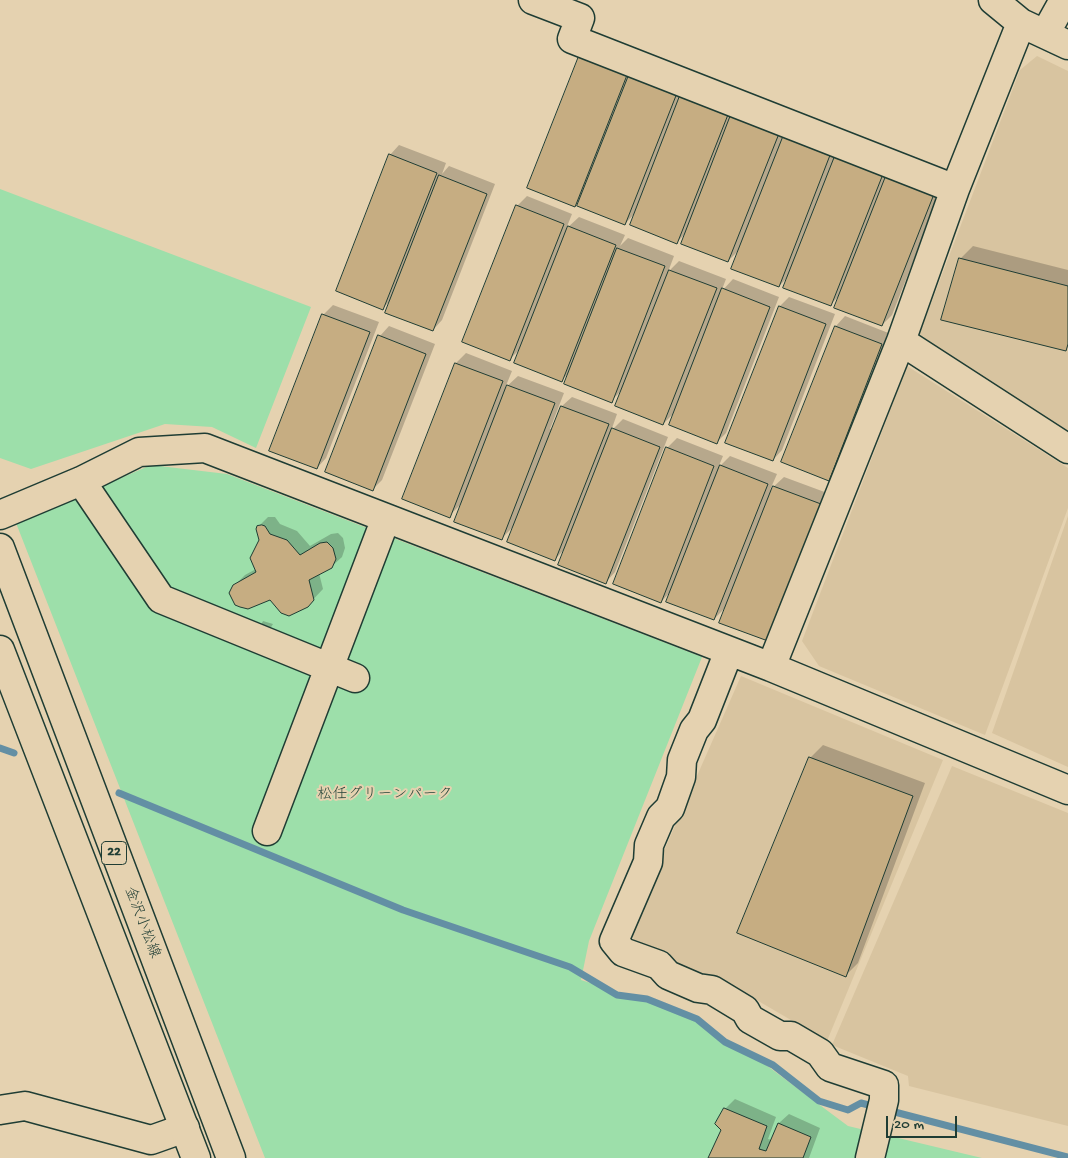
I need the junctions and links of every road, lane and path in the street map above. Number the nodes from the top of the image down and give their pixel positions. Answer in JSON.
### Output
{"nodes":[{"id":1,"x":533,"y":0,"type":"edge"},
{"id":2,"x":993,"y":0,"type":"edge"},
{"id":3,"x":1064,"y":0,"type":"edge"},
{"id":4,"x":1045,"y":34,"type":"edge"},
{"id":5,"x":955,"y":189,"type":"junction"},
{"id":6,"x":902,"y":342,"type":"junction"},
{"id":7,"x":1068,"y":449,"type":"edge"},
{"id":8,"x":80,"y":481,"type":"junction"},
{"id":9,"x":0,"y":515,"type":"edge"},
{"id":10,"x":386,"y":518,"type":"junction"},
{"id":11,"x":0,"y":548,"type":"edge"},
{"id":12,"x":0,"y":650,"type":"edge"},
{"id":13,"x":729,"y":651,"type":"junction"},
{"id":14,"x":771,"y":668,"type":"junction"},
{"id":15,"x":329,"y":669,"type":"junction"},
{"id":16,"x":355,"y":678,"type":"dead end"},
{"id":17,"x":1068,"y":790,"type":"edge"},
{"id":18,"x":267,"y":831,"type":"dead end"},
{"id":19,"x":0,"y":1110,"type":"edge"},
{"id":20,"x":185,"y":1128,"type":"junction"},
{"id":21,"x":872,"y":1145,"type":"edge"},
{"id":22,"x":196,"y":1158,"type":"edge"},
{"id":23,"x":231,"y":1158,"type":"edge"}],
"edges":[{"from":1,"to":5,"type":"street"},
{"from":2,"to":4,"type":"street"},
{"from":3,"to":4,"type":"street"},
{"from":4,"to":5,"type":"street"},
{"from":5,"to":6,"type":"street"},
{"from":6,"to":7,"type":"street"},
{"from":6,"to":14,"type":"street"},
{"from":8,"to":9,"type":"street"},
{"from":8,"to":10,"type":"street"},
{"from":8,"to":15,"type":"street"},
{"from":10,"to":13,"type":"street"},
{"from":10,"to":15,"type":"street"},
{"from":11,"to":23,"type":"street","name":"金沢小松線","number":"22"},
{"from":12,"to":20,"type":"street","number":"22"},
{"from":13,"to":14,"type":"street"},
{"from":13,"to":21,"type":"street"},
{"from":14,"to":17,"type":"street"},
{"from":15,"to":16,"type":"street"},
{"from":15,"to":18,"type":"street"},
{"from":19,"to":20,"type":"street"},
{"from":20,"to":22,"type":"street","number":"22"}]}
